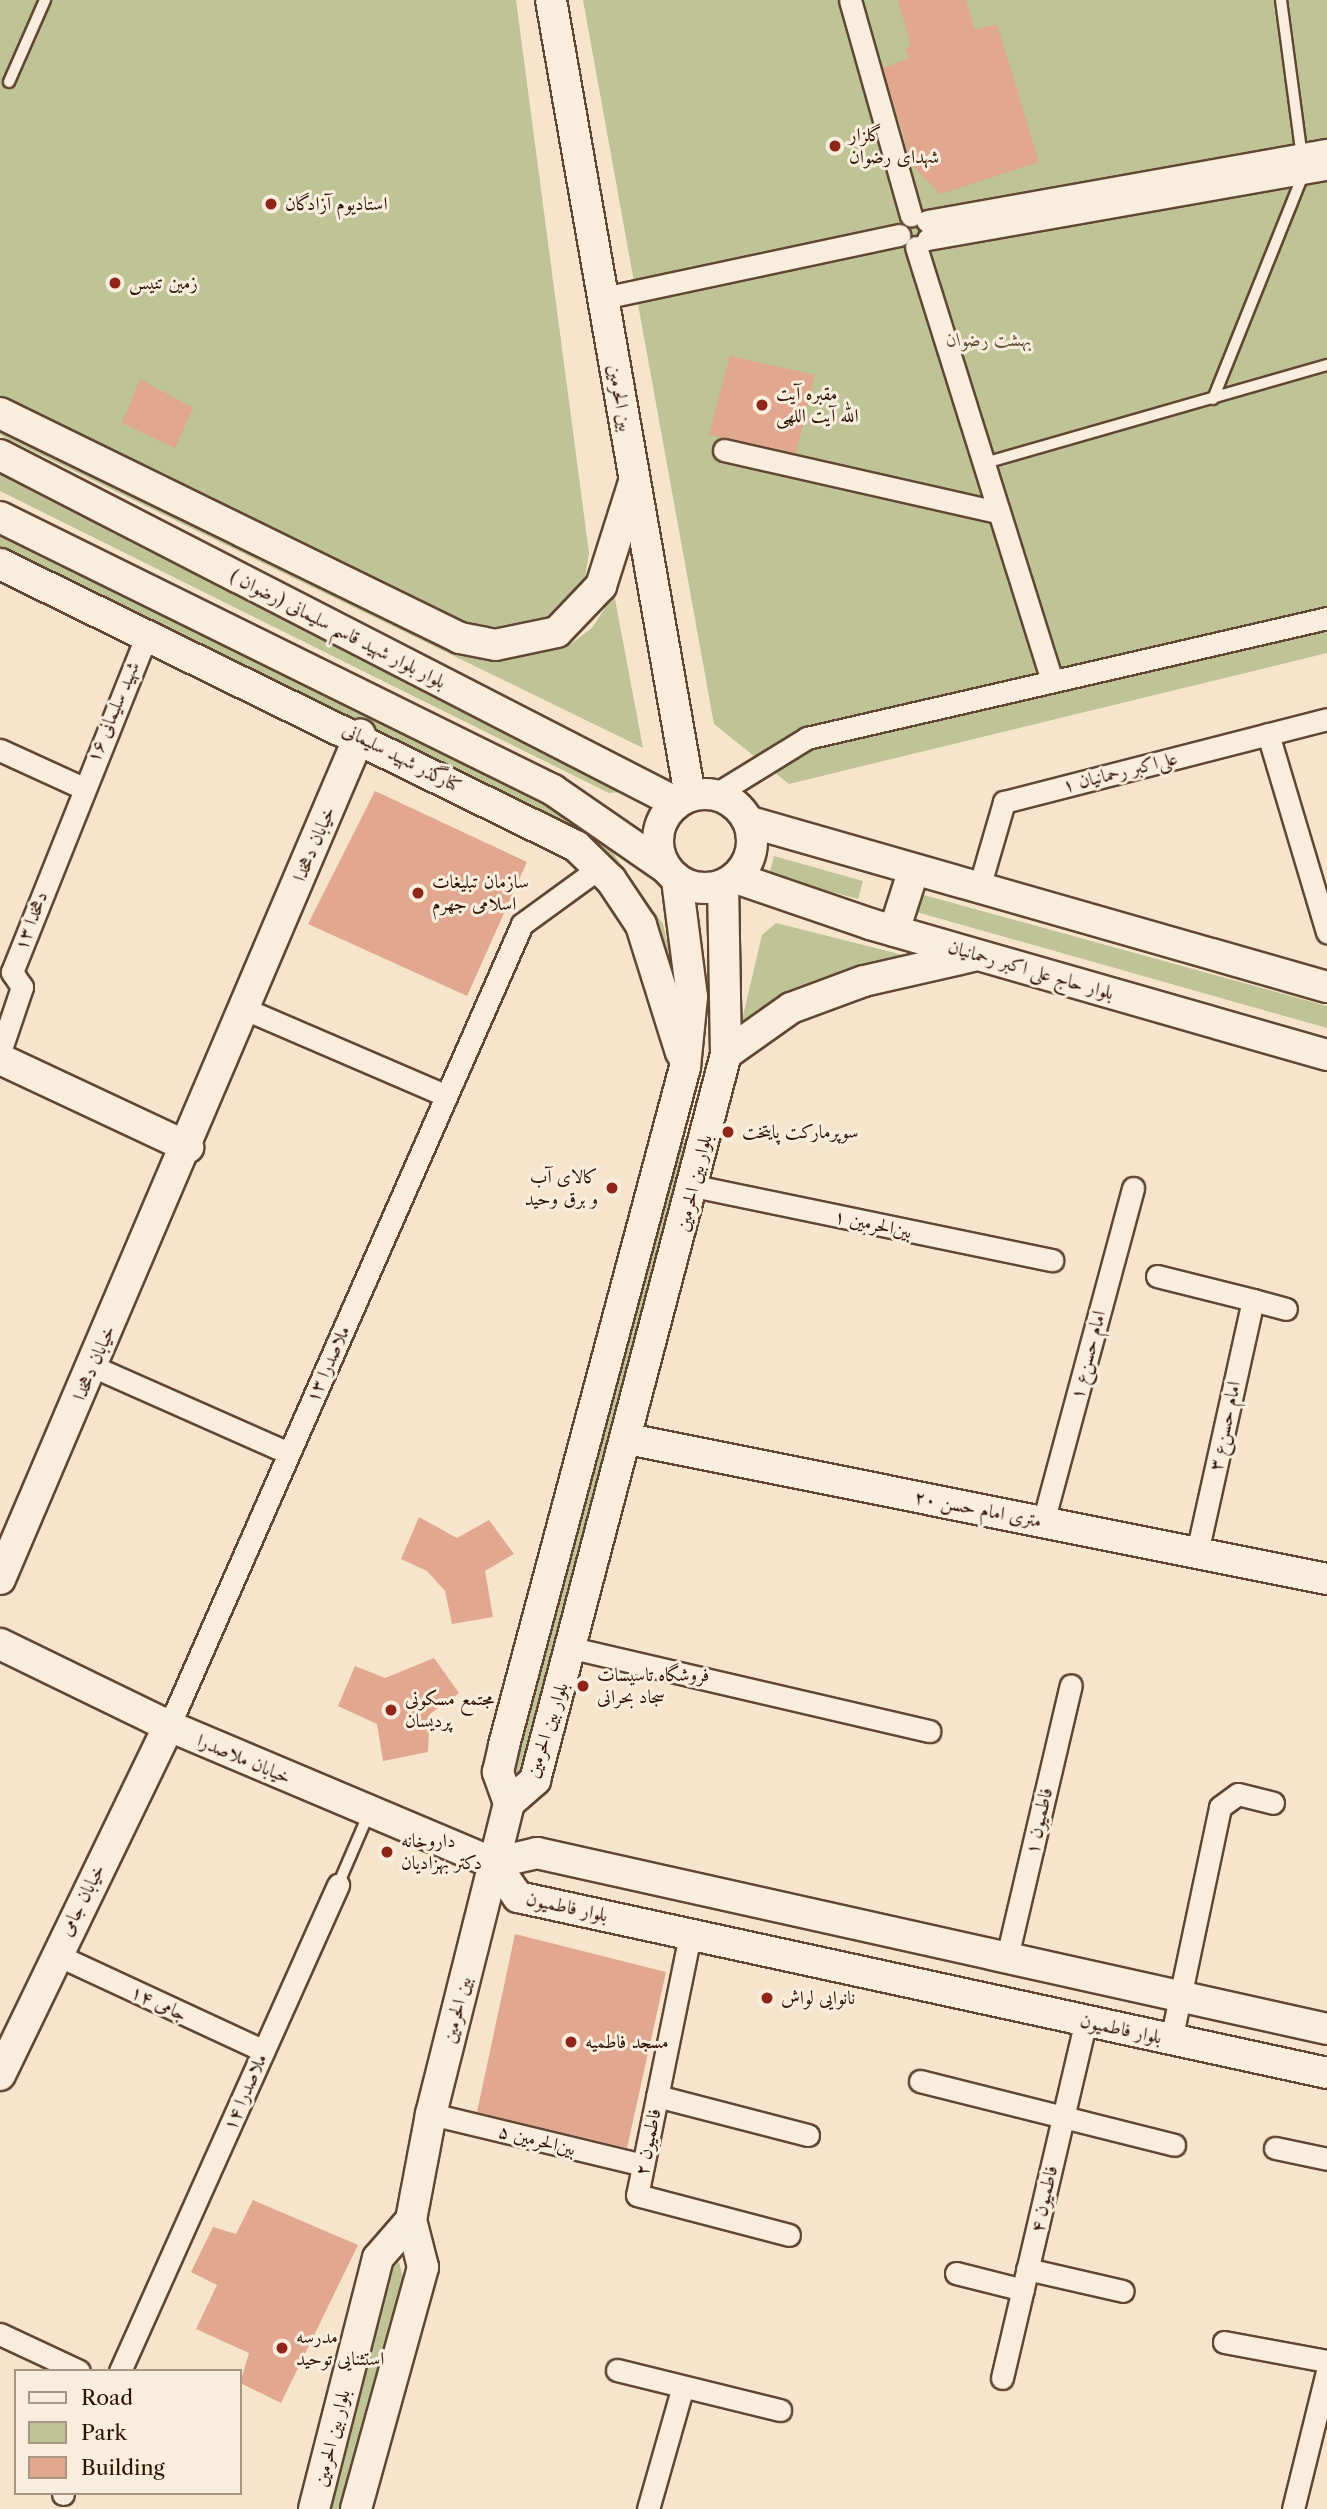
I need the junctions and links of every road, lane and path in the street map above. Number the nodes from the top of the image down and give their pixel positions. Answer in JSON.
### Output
{"nodes":[{"id":1,"x":45,"y":0,"type":"edge"},
{"id":2,"x":551,"y":0,"type":"edge"},
{"id":3,"x":849,"y":0,"type":"edge"},
{"id":4,"x":1281,"y":0,"type":"edge"},
{"id":5,"x":9,"y":82,"type":"dead end"},
{"id":6,"x":1327,"y":150,"type":"edge"},
{"id":7,"x":1303,"y":164,"type":"junction"},
{"id":8,"x":1327,"y":169,"type":"edge"},
{"id":9,"x":916,"y":232,"type":"junction"},
{"id":10,"x":603,"y":298,"type":"junction"},
{"id":11,"x":1327,"y":365,"type":"edge"},
{"id":12,"x":1213,"y":399,"type":"junction"},
{"id":13,"x":0,"y":414,"type":"edge"},
{"id":14,"x":724,"y":450,"type":"dead end"},
{"id":15,"x":0,"y":455,"type":"edge"},
{"id":16,"x":985,"y":463,"type":"junction"},
{"id":17,"x":635,"y":481,"type":"junction"},
{"id":18,"x":998,"y":512,"type":"junction"},
{"id":19,"x":0,"y":517,"type":"edge"},
{"id":20,"x":0,"y":565,"type":"edge"},
{"id":21,"x":1327,"y":618,"type":"edge"},
{"id":22,"x":146,"y":637,"type":"junction"},
{"id":23,"x":1052,"y":681,"type":"junction"},
{"id":24,"x":1327,"y":719,"type":"edge"},
{"id":25,"x":1268,"y":734,"type":"junction"},
{"id":26,"x":360,"y":735,"type":"junction"},
{"id":27,"x":0,"y":750,"type":"edge"},
{"id":28,"x":81,"y":788,"type":"junction"},
{"id":29,"x":694,"y":798,"type":"junction"},
{"id":30,"x":750,"y":822,"type":"junction"},
{"id":31,"x":599,"y":868,"type":"junction"},
{"id":32,"x":913,"y":872,"type":"junction"},
{"id":33,"x":671,"y":874,"type":"junction"},
{"id":34,"x":730,"y":882,"type":"junction"},
{"id":35,"x":1321,"y":882,"type":"edge"},
{"id":36,"x":978,"y":891,"type":"junction"},
{"id":37,"x":894,"y":931,"type":"junction"},
{"id":38,"x":1327,"y":933,"type":"edge"},
{"id":39,"x":977,"y":955,"type":"junction"},
{"id":40,"x":1327,"y":987,"type":"edge"},
{"id":41,"x":245,"y":1009,"type":"junction"},
{"id":42,"x":0,"y":1052,"type":"edge"},
{"id":43,"x":726,"y":1054,"type":"junction"},
{"id":44,"x":1327,"y":1055,"type":"edge"},
{"id":45,"x":0,"y":1059,"type":"edge"},
{"id":46,"x":685,"y":1067,"type":"junction"},
{"id":47,"x":445,"y":1095,"type":"junction"},
{"id":48,"x":671,"y":1123,"type":"junction"},
{"id":49,"x":707,"y":1130,"type":"junction"},
{"id":50,"x":188,"y":1147,"type":"junction"},
{"id":51,"x":694,"y":1186,"type":"junction"},
{"id":52,"x":1133,"y":1188,"type":"dead end"},
{"id":53,"x":1052,"y":1260,"type":"dead end"},
{"id":54,"x":1157,"y":1276,"type":"dead end"},
{"id":55,"x":1253,"y":1300,"type":"junction"},
{"id":56,"x":1286,"y":1309,"type":"dead end"},
{"id":57,"x":92,"y":1366,"type":"junction"},
{"id":58,"x":628,"y":1439,"type":"junction"},
{"id":59,"x":288,"y":1453,"type":"junction"},
{"id":60,"x":1043,"y":1522,"type":"junction"},
{"id":61,"x":1197,"y":1552,"type":"junction"},
{"id":62,"x":1327,"y":1578,"type":"edge"},
{"id":63,"x":0,"y":1579,"type":"edge"},
{"id":64,"x":0,"y":1644,"type":"edge"},
{"id":65,"x":572,"y":1648,"type":"junction"},
{"id":66,"x":1071,"y":1685,"type":"dead end"},
{"id":67,"x":169,"y":1726,"type":"junction"},
{"id":68,"x":930,"y":1731,"type":"dead end"},
{"id":69,"x":509,"y":1803,"type":"junction"},
{"id":70,"x":1273,"y":1803,"type":"dead end"},
{"id":71,"x":369,"y":1813,"type":"junction"},
{"id":72,"x":494,"y":1863,"type":"junction"},
{"id":73,"x":581,"y":1865,"type":"junction"},
{"id":74,"x":338,"y":1885,"type":"joint"},
{"id":75,"x":572,"y":1908,"type":"junction"},
{"id":76,"x":690,"y":1935,"type":"junction"},
{"id":77,"x":55,"y":1954,"type":"junction"},
{"id":78,"x":1007,"y":1957,"type":"junction"},
{"id":79,"x":1181,"y":1996,"type":"junction"},
{"id":80,"x":1086,"y":2021,"type":"junction"},
{"id":81,"x":1327,"y":2029,"type":"edge"},
{"id":82,"x":1171,"y":2040,"type":"junction"},
{"id":83,"x":264,"y":2051,"type":"junction"},
{"id":84,"x":1327,"y":2073,"type":"edge"},
{"id":85,"x":0,"y":2075,"type":"edge"},
{"id":86,"x":920,"y":2081,"type":"dead end"},
{"id":87,"x":657,"y":2096,"type":"junction"},
{"id":88,"x":430,"y":2114,"type":"junction"},
{"id":89,"x":1063,"y":2116,"type":"junction"},
{"id":90,"x":808,"y":2135,"type":"dead end"},
{"id":91,"x":1174,"y":2145,"type":"dead end"},
{"id":92,"x":1275,"y":2148,"type":"dead end"},
{"id":93,"x":1327,"y":2159,"type":"edge"},
{"id":94,"x":643,"y":2165,"type":"junction"},
{"id":95,"x":411,"y":2220,"type":"junction"},
{"id":96,"x":789,"y":2235,"type":"dead end"},
{"id":97,"x":956,"y":2273,"type":"dead end"},
{"id":98,"x":1025,"y":2280,"type":"junction"},
{"id":99,"x":1123,"y":2291,"type":"dead end"},
{"id":100,"x":0,"y":2334,"type":"edge"},
{"id":101,"x":1224,"y":2342,"type":"dead end"},
{"id":102,"x":1327,"y":2361,"type":"edge"},
{"id":103,"x":75,"y":2369,"type":"edge"},
{"id":104,"x":121,"y":2369,"type":"edge"},
{"id":105,"x":617,"y":2370,"type":"dead end"},
{"id":106,"x":1327,"y":2372,"type":"edge"},
{"id":107,"x":1002,"y":2378,"type":"dead end"},
{"id":108,"x":682,"y":2390,"type":"junction"},
{"id":109,"x":780,"y":2410,"type":"dead end"},
{"id":110,"x":314,"y":2509,"type":"edge"},
{"id":111,"x":356,"y":2509,"type":"edge"},
{"id":112,"x":648,"y":2509,"type":"edge"},
{"id":113,"x":1293,"y":2509,"type":"edge"}],
"edges":[{"from":1,"to":5,"type":"lane"},
{"from":2,"to":10,"type":"main road","name":"بین الحرمین"},
{"from":3,"to":9,"type":"street"},
{"from":4,"to":7,"type":"lane"},
{"from":6,"to":7,"type":"street"},
{"from":7,"to":8,"type":"street"},
{"from":7,"to":9,"type":"street"},
{"from":7,"to":12,"type":"lane"},
{"from":9,"to":10,"type":"street"},
{"from":9,"to":16,"type":"street"},
{"from":10,"to":17,"type":"main road","name":"بین الحرمین"},
{"from":11,"to":12,"type":"lane"},
{"from":12,"to":16,"type":"lane"},
{"from":13,"to":17,"type":"main road"},
{"from":14,"to":18,"type":"street"},
{"from":15,"to":29,"type":"main road","name":"بلوار بلوار شهید قاسم سلیمانی (رضوان )"},
{"from":16,"to":18,"type":"street"},
{"from":17,"to":29,"type":"main road","name":"بین الحرمین"},
{"from":18,"to":23,"type":"street"},
{"from":19,"to":33,"type":"main road"},
{"from":20,"to":22,"type":"main road","name":"کنارگذر شهید سلیمانی"},
{"from":21,"to":23,"type":"street"},
{"from":22,"to":26,"type":"main road","name":"کنارگذر شهید سلیمانی"},
{"from":22,"to":28,"type":"street","name":"شهید سلیمانی ۱۶"},
{"from":23,"to":29,"type":"street"},
{"from":24,"to":25,"type":"street","name":"علی‌اکبر رحمانیان ۱"},
{"from":25,"to":35,"type":"street"},
{"from":25,"to":36,"type":"street","name":"علی‌اکبر رحمانیان ۱"},
{"from":26,"to":31,"type":"main road","name":"کنارگذر شهید سلیمانی"},
{"from":26,"to":41,"type":"main road","name":"خیابان دهخدا"},
{"from":27,"to":28,"type":"street"},
{"from":28,"to":42,"type":"street","name":"دهخدا ۱۳"},
{"from":29,"to":30,"type":"main road"},
{"from":29,"to":33,"type":"main road"},
{"from":30,"to":32,"type":"main road"},
{"from":30,"to":34,"type":"main road"},
{"from":31,"to":46,"type":"main road","name":"کنارگذر شهید سلیمانی"},
{"from":31,"to":47,"type":"street","name":"ملاصدرا ۱۳"},
{"from":32,"to":36,"type":"main road"},
{"from":32,"to":37,"type":"main road"},
{"from":33,"to":34,"type":"main road"},
{"from":33,"to":46,"type":"main road","name":"بلوار بین الحرمین"},
{"from":34,"to":37,"type":"main road","name":"بلوار حاج علی اکبر رحمانیان"},
{"from":34,"to":43,"type":"main road","name":"بلوار بین الحرمین"},
{"from":35,"to":38,"type":"street"},
{"from":36,"to":40,"type":"main road"},
{"from":37,"to":39,"type":"main road","name":"بلوار حاج علی اکبر رحمانیان"},
{"from":39,"to":43,"type":"main road"},
{"from":39,"to":44,"type":"main road","name":"بلوار حاج علی اکبر رحمانیان"},
{"from":41,"to":47,"type":"street"},
{"from":41,"to":50,"type":"main road","name":"خیابان دهخدا"},
{"from":43,"to":49,"type":"main road","name":"بلوار بین الحرمین"},
{"from":45,"to":50,"type":"main road"},
{"from":46,"to":48,"type":"main road","name":"بلوار بین الحرمین"},
{"from":47,"to":59,"type":"street","name":"ملاصدرا ۱۳"},
{"from":48,"to":49,"type":"main road"},
{"from":48,"to":69,"type":"main road","name":"بلوار بین الحرمین"},
{"from":49,"to":51,"type":"main road","name":"بلوار بین الحرمین"},
{"from":50,"to":57,"type":"main road","name":"خیابان دهخدا"},
{"from":51,"to":53,"type":"street","name":"بین‌الحرمین ۱"},
{"from":51,"to":58,"type":"main road","name":"بلوار بین الحرمین"},
{"from":52,"to":60,"type":"street","name":"امام حسن‌ع ۱"},
{"from":54,"to":55,"type":"street"},
{"from":55,"to":56,"type":"street"},
{"from":55,"to":61,"type":"street","name":"امام حسن‌ع ۳"},
{"from":57,"to":59,"type":"street"},
{"from":57,"to":63,"type":"main road","name":"خیابان دهخدا"},
{"from":58,"to":60,"type":"main road","name":"۲۰ متری امام حسن"},
{"from":58,"to":65,"type":"main road","name":"بلوار بین الحرمین"},
{"from":59,"to":67,"type":"street","name":"ملاصدرا ۱۳"},
{"from":60,"to":61,"type":"main road","name":"۲۰ متری امام حسن"},
{"from":61,"to":62,"type":"main road","name":"۲۰ متری امام حسن"},
{"from":64,"to":67,"type":"main road","name":"خیابان ملاصدرا"},
{"from":65,"to":68,"type":"street"},
{"from":65,"to":69,"type":"main road","name":"بلوار بین الحرمین"},
{"from":66,"to":78,"type":"street","name":"فاطمیون ۱"},
{"from":67,"to":71,"type":"main road","name":"خیابان ملاصدرا"},
{"from":67,"to":77,"type":"main road","name":"خیابان جامی"},
{"from":69,"to":72,"type":"main road","name":"بین الحرمین"},
{"from":70,"to":79,"type":"street"},
{"from":71,"to":72,"type":"main road","name":"خیابان ملاصدرا"},
{"from":71,"to":74,"type":"lane","name":"ملاصدرا ۱۴"},
{"from":72,"to":73,"type":"main road"},
{"from":72,"to":75,"type":"main road","name":"بلوار فاطمیون"},
{"from":72,"to":88,"type":"main road","name":"بین الحرمین"},
{"from":73,"to":75,"type":"main road"},
{"from":73,"to":78,"type":"main road"},
{"from":74,"to":83,"type":"street","name":"ملاصدرا ۱۴"},
{"from":75,"to":76,"type":"main road","name":"بلوار فاطمیون"},
{"from":76,"to":80,"type":"main road","name":"بلوار فاطمیون"},
{"from":76,"to":87,"type":"street","name":"فاطمیون ۲"},
{"from":77,"to":83,"type":"street","name":"جامی ۱۴"},
{"from":77,"to":85,"type":"main road","name":"خیابان جامی"},
{"from":78,"to":79,"type":"main road"},
{"from":79,"to":81,"type":"main road"},
{"from":79,"to":82,"type":"street"},
{"from":80,"to":82,"type":"main road","name":"بلوار فاطمیون"},
{"from":80,"to":89,"type":"street","name":"فاطمیون ۴"},
{"from":82,"to":84,"type":"main road","name":"بلوار فاطمیون"},
{"from":83,"to":104,"type":"street","name":"ملاصدرا ۱۴"},
{"from":86,"to":89,"type":"street"},
{"from":87,"to":90,"type":"street"},
{"from":87,"to":94,"type":"street","name":"فاطمیون ۲"},
{"from":88,"to":94,"type":"street","name":"بین‌الحرمین ۵"},
{"from":88,"to":95,"type":"main road","name":"بین الحرمین"},
{"from":89,"to":91,"type":"street"},
{"from":89,"to":98,"type":"street","name":"فاطمیون ۴"},
{"from":92,"to":93,"type":"street"},
{"from":94,"to":96,"type":"street","name":"فاطمیون ۲"},
{"from":95,"to":110,"type":"main road","name":"بلوار بین الحرمین"},
{"from":95,"to":111,"type":"main road"},
{"from":97,"to":98,"type":"street"},
{"from":98,"to":99,"type":"street"},
{"from":98,"to":107,"type":"street","name":"فاطمیون ۴"},
{"from":100,"to":103,"type":"street"},
{"from":101,"to":102,"type":"street"},
{"from":105,"to":108,"type":"street"},
{"from":106,"to":113,"type":"street"},
{"from":108,"to":109,"type":"street"},
{"from":108,"to":112,"type":"street"}]}
